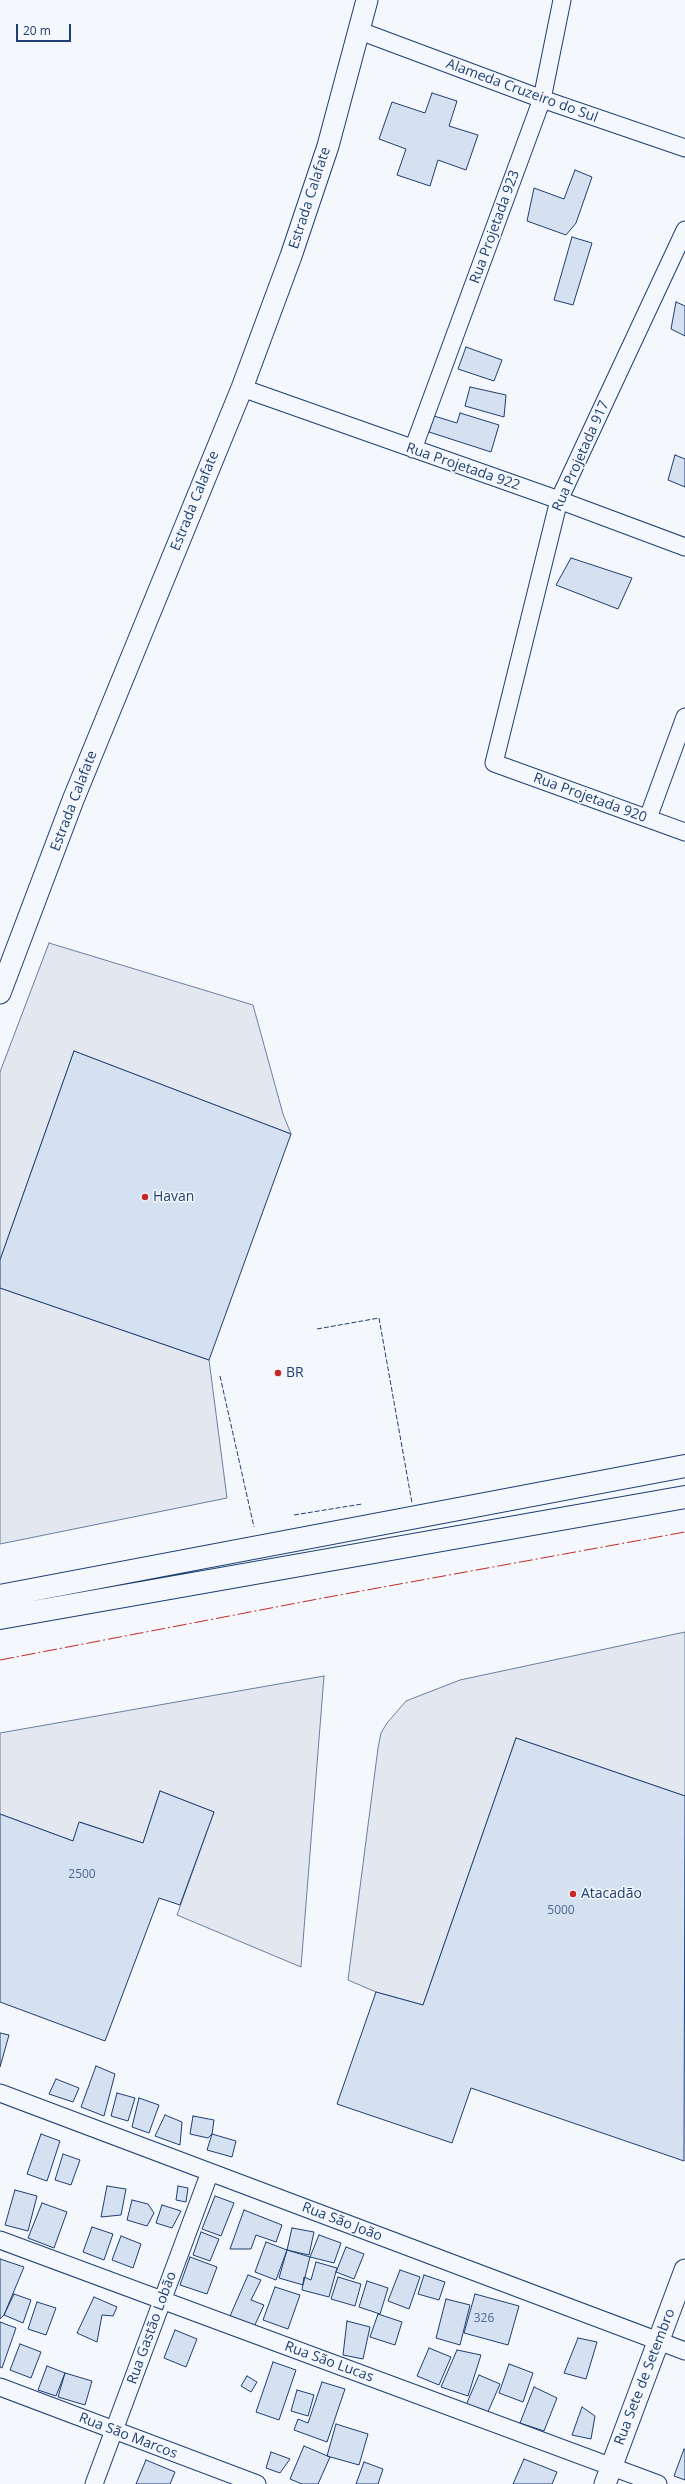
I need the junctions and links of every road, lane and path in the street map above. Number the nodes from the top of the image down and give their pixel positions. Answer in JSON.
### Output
{"nodes":[{"id":1,"x":367,"y":0,"type":"edge"},
{"id":2,"x":562,"y":0,"type":"edge"},
{"id":3,"x":360,"y":31,"type":"junction"},
{"id":4,"x":542,"y":99,"type":"junction"},
{"id":5,"x":685,"y":148,"type":"edge"},
{"id":6,"x":685,"y":230,"type":"edge"},
{"id":7,"x":242,"y":388,"type":"junction"},
{"id":8,"x":412,"y":449,"type":"junction"},
{"id":9,"x":559,"y":500,"type":"junction"},
{"id":10,"x":685,"y":547,"type":"edge"},
{"id":11,"x":685,"y":717,"type":"edge"},
{"id":12,"x":494,"y":763,"type":"joint"},
{"id":13,"x":648,"y":818,"type":"junction"},
{"id":14,"x":685,"y":832,"type":"edge"},
{"id":15,"x":0,"y":993,"type":"edge"},
{"id":16,"x":685,"y":1466,"type":"edge"},
{"id":17,"x":685,"y":1496,"type":"edge"},
{"id":18,"x":0,"y":1596,"type":"edge"},
{"id":19,"x":0,"y":1618,"type":"edge"},
{"id":20,"x":0,"y":2093,"type":"edge"},
{"id":21,"x":210,"y":2172,"type":"junction"},
{"id":22,"x":0,"y":2240,"type":"edge"},
{"id":23,"x":685,"y":2270,"type":"edge"},
{"id":24,"x":163,"y":2300,"type":"junction"},
{"id":25,"x":660,"y":2341,"type":"junction"},
{"id":26,"x":685,"y":2351,"type":"edge"},
{"id":27,"x":0,"y":2387,"type":"edge"},
{"id":28,"x":114,"y":2430,"type":"junction"},
{"id":29,"x":608,"y":2475,"type":"edge"},
{"id":30,"x":94,"y":2484,"type":"edge"},
{"id":31,"x":257,"y":2484,"type":"edge"},
{"id":32,"x":658,"y":2484,"type":"edge"}],
"edges":[{"from":1,"to":3,"type":"street","name":"Estrada Calafate"},
{"from":2,"to":4,"type":"street","name":"Rua Projetada 923"},
{"from":3,"to":4,"type":"street","name":"Alameda Cruzeiro do Sul"},
{"from":3,"to":7,"type":"street","name":"Estrada Calafate"},
{"from":4,"to":5,"type":"street","name":"Alameda Cruzeiro do Sul"},
{"from":4,"to":8,"type":"street","name":"Rua Projetada 923"},
{"from":6,"to":9,"type":"street","name":"Rua Projetada 917"},
{"from":7,"to":8,"type":"street","name":"Rua Projetada 922"},
{"from":7,"to":15,"type":"street","name":"Estrada Calafate"},
{"from":8,"to":9,"type":"street","name":"Rua Projetada 922"},
{"from":9,"to":10,"type":"street","name":"Rua Projetada 922"},
{"from":9,"to":12,"type":"street","name":"Rua Projetada 917"},
{"from":11,"to":13,"type":"street"},
{"from":12,"to":13,"type":"street","name":"Rua Projetada 920"},
{"from":13,"to":14,"type":"street","name":"Rua Projetada 920"},
{"from":16,"to":18,"type":"main road"},
{"from":17,"to":19,"type":"main road"},
{"from":20,"to":21,"type":"street","name":"Rua São João"},
{"from":21,"to":24,"type":"street","name":"Rua Gastão Lobão"},
{"from":21,"to":25,"type":"street","name":"Rua São João"},
{"from":22,"to":24,"type":"street","name":"Rua São Lucas"},
{"from":23,"to":25,"type":"street","name":"Rua Sete de Setembro"},
{"from":24,"to":28,"type":"street","name":"Rua Gastão Lobão"},
{"from":24,"to":29,"type":"street","name":"Rua São Lucas"},
{"from":25,"to":26,"type":"street","name":"Rua São João"},
{"from":25,"to":29,"type":"street","name":"Rua Sete de Setembro"},
{"from":27,"to":28,"type":"street","name":"Rua São Marcos"},
{"from":28,"to":30,"type":"street","name":"Rua Gastão Lobão"},
{"from":28,"to":31,"type":"street","name":"Rua São Marcos"},
{"from":29,"to":32,"type":"street","name":"Rua São Lucas"}]}
